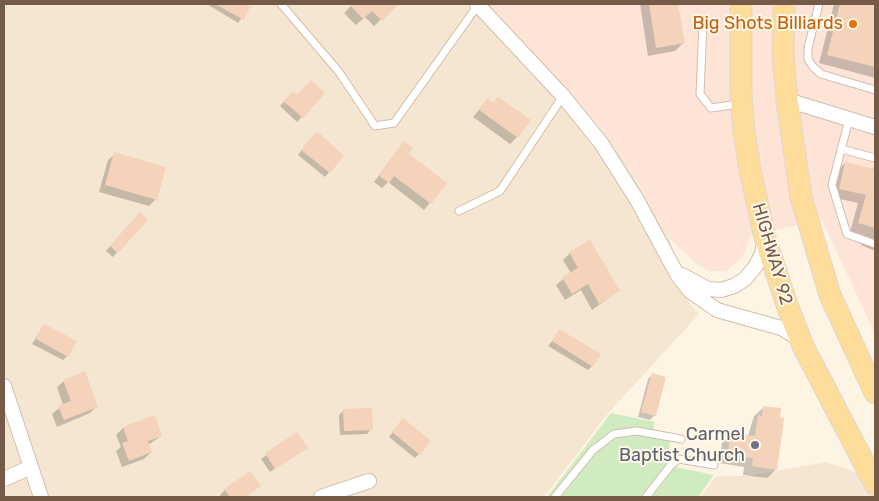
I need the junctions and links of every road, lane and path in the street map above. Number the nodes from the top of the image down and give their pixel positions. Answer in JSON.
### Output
{"nodes":[{"id":1,"x":281,"y":4,"type":"edge"},
{"id":2,"x":477,"y":4,"type":"edge"},
{"id":3,"x":741,"y":4,"type":"edge"},
{"id":4,"x":784,"y":4,"type":"edge"},
{"id":5,"x":819,"y":4,"type":"edge"},
{"id":6,"x":703,"y":23,"type":"dead end"},
{"id":7,"x":875,"y":90,"type":"edge"},
{"id":8,"x":563,"y":96,"type":"junction"},
{"id":9,"x":787,"y":100,"type":"junction"},
{"id":10,"x":742,"y":103,"type":"junction"},
{"id":11,"x":849,"y":119,"type":"junction"},
{"id":12,"x":875,"y":127,"type":"edge"},
{"id":13,"x":842,"y":149,"type":"junction"},
{"id":14,"x":875,"y":158,"type":"edge"},
{"id":15,"x":459,"y":211,"type":"dead end"},
{"id":16,"x":765,"y":238,"type":"junction"},
{"id":17,"x":875,"y":244,"type":"edge"},
{"id":18,"x":671,"y":262,"type":"junction"},
{"id":19,"x":804,"y":348,"type":"junction"},
{"id":20,"x":4,"y":386,"type":"edge"},
{"id":21,"x":875,"y":393,"type":"edge"},
{"id":22,"x":681,"y":439,"type":"dead end"},
{"id":23,"x":714,"y":465,"type":"dead end"},
{"id":24,"x":31,"y":467,"type":"junction"},
{"id":25,"x":4,"y":479,"type":"edge"},
{"id":26,"x":369,"y":481,"type":"dead end"},
{"id":27,"x":875,"y":484,"type":"edge"},
{"id":28,"x":41,"y":497,"type":"edge"},
{"id":29,"x":321,"y":497,"type":"edge"},
{"id":30,"x":555,"y":497,"type":"edge"},
{"id":31,"x":646,"y":497,"type":"edge"}],
"edges":[{"from":1,"to":2,"type":"lane"},
{"from":2,"to":8,"type":"street"},
{"from":3,"to":10,"type":"main road","name":"HIGHWAY 92"},
{"from":4,"to":9,"type":"main road"},
{"from":5,"to":7,"type":"lane"},
{"from":6,"to":10,"type":"lane"},
{"from":8,"to":15,"type":"lane"},
{"from":8,"to":18,"type":"street"},
{"from":9,"to":11,"type":"street"},
{"from":9,"to":21,"type":"main road"},
{"from":10,"to":16,"type":"main road","name":"HIGHWAY 92"},
{"from":11,"to":12,"type":"street"},
{"from":11,"to":13,"type":"lane"},
{"from":13,"to":14,"type":"lane"},
{"from":13,"to":17,"type":"lane"},
{"from":16,"to":18,"type":"street"},
{"from":16,"to":19,"type":"main road","name":"HIGHWAY 92"},
{"from":18,"to":19,"type":"street"},
{"from":19,"to":27,"type":"main road","name":"HIGHWAY 92"},
{"from":20,"to":24,"type":"street"},
{"from":22,"to":30,"type":"lane"},
{"from":23,"to":31,"type":"lane"},
{"from":24,"to":25,"type":"street"},
{"from":24,"to":28,"type":"street"},
{"from":26,"to":29,"type":"street"}]}
